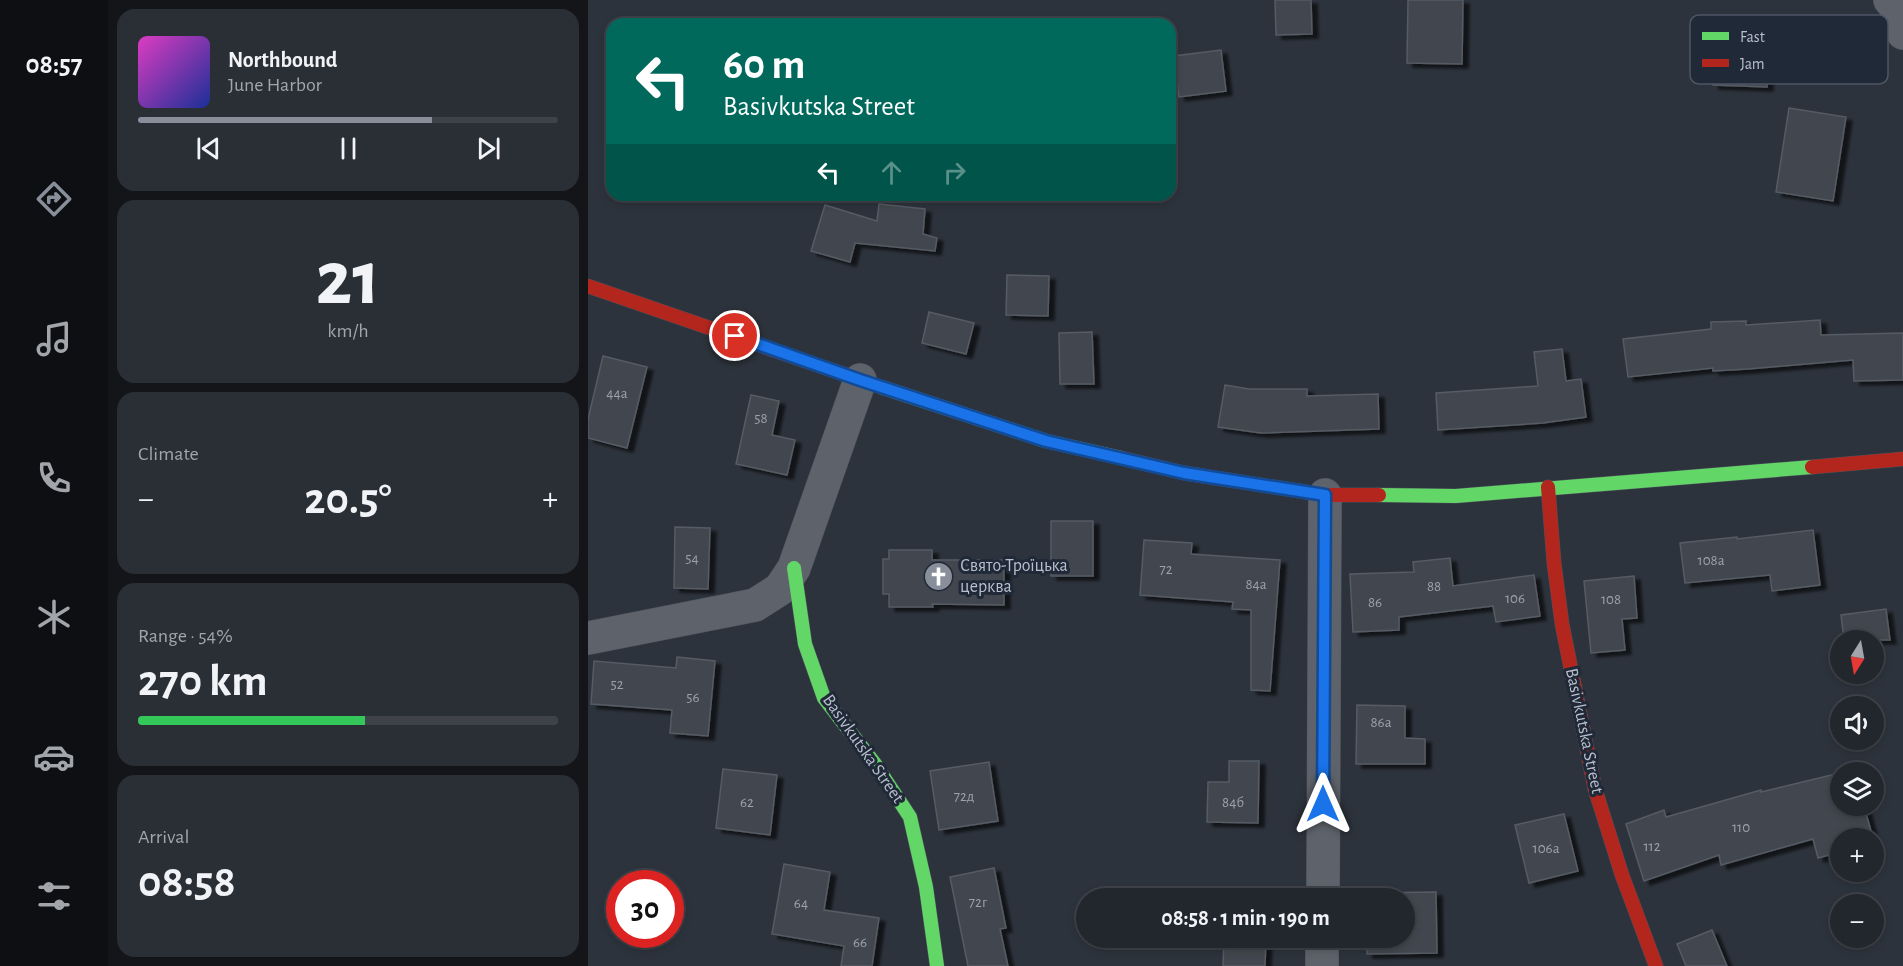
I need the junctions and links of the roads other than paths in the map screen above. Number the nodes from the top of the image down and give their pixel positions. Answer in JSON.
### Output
{"nodes":[{"id":1,"x":1890,"y":0,"type":"edge"},
{"id":2,"x":1903,"y":33,"type":"edge"},
{"id":3,"x":588,"y":286,"type":"edge"},
{"id":4,"x":860,"y":380,"type":"junction"},
{"id":5,"x":1903,"y":459,"type":"edge"},
{"id":6,"x":1548,"y":487,"type":"junction"},
{"id":7,"x":1325,"y":495,"type":"junction"},
{"id":8,"x":794,"y":568,"type":"junction"},
{"id":9,"x":588,"y":638,"type":"edge"},
{"id":10,"x":1323,"y":888,"type":"edge"},
{"id":11,"x":1322,"y":948,"type":"edge"},
{"id":12,"x":938,"y":966,"type":"edge"},
{"id":13,"x":1322,"y":966,"type":"edge"},
{"id":14,"x":1656,"y":966,"type":"edge"}],
"edges":[{"from":1,"to":2,"type":"street"},
{"from":3,"to":4,"type":"main road"},
{"from":4,"to":7,"type":"main road"},
{"from":4,"to":8,"type":"street","name":"Basivkutska Street"},
{"from":5,"to":6,"type":"main road"},
{"from":6,"to":7,"type":"main road"},
{"from":6,"to":14,"type":"main road","name":"Basivkutska Street"},
{"from":7,"to":10,"type":"street"},
{"from":8,"to":9,"type":"street","name":"Basivkutska Street"},
{"from":8,"to":12,"type":"main road","name":"Basivkutska Street"},
{"from":11,"to":13,"type":"street"}]}
